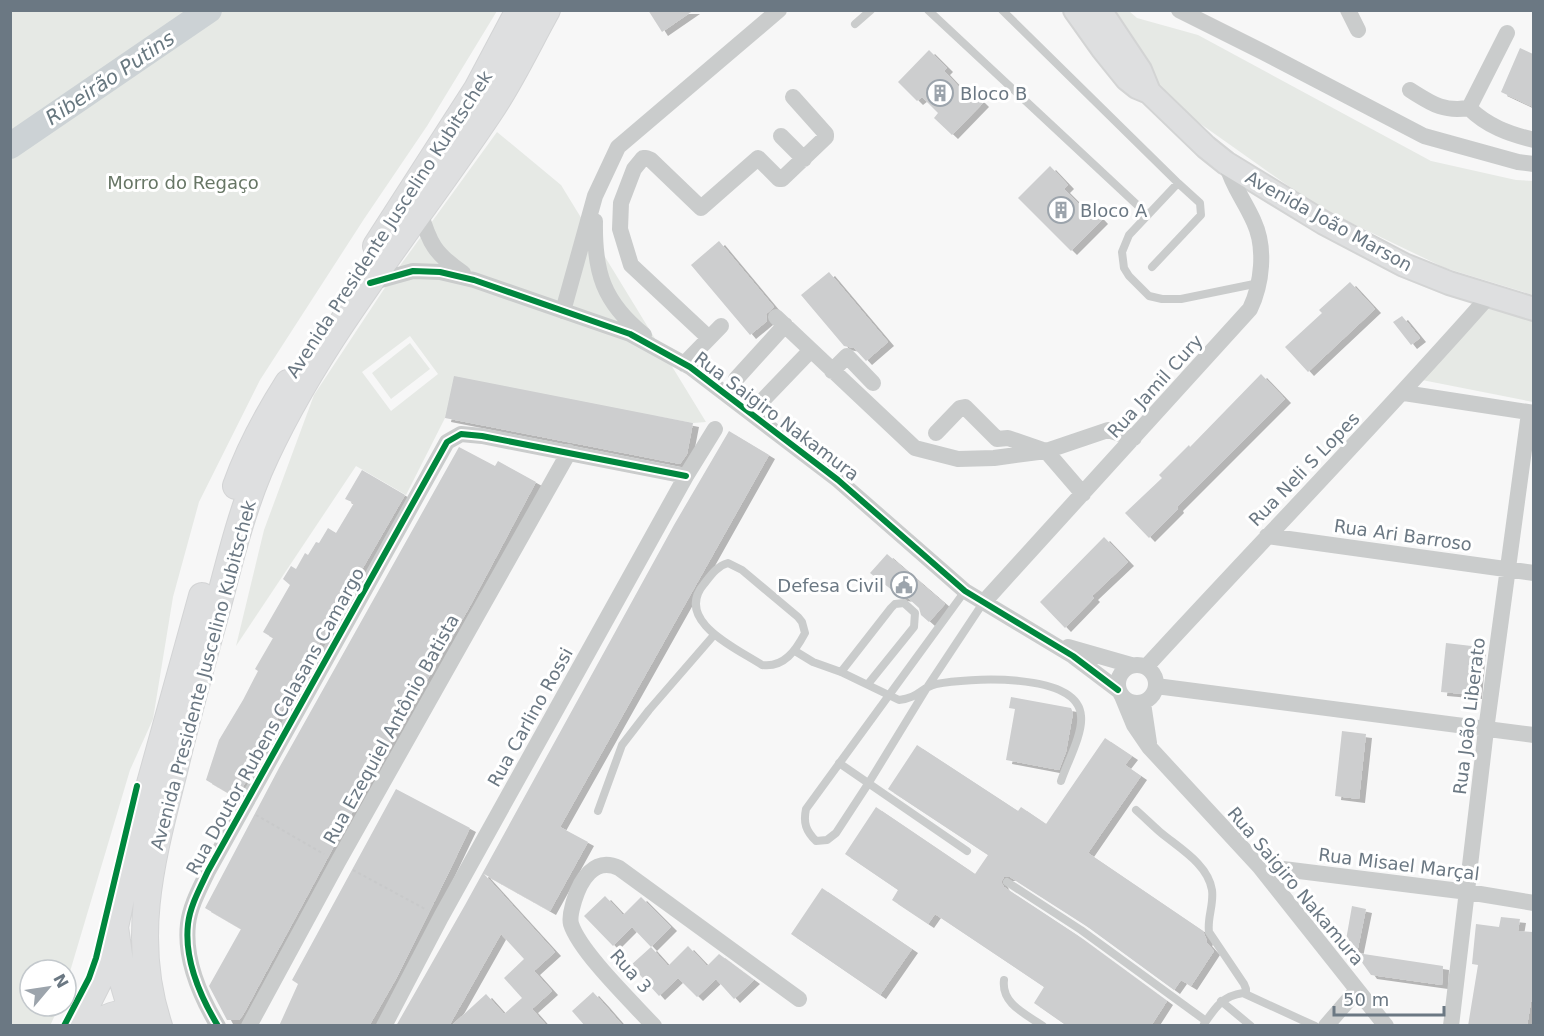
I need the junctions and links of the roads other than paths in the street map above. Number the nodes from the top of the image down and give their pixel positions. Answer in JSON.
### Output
{"nodes":[{"id":1,"x":519,"y":10,"type":"edge"},
{"id":2,"x":546,"y":10,"type":"edge"},
{"id":3,"x":779,"y":10,"type":"edge"},
{"id":4,"x":872,"y":10,"type":"edge"},
{"id":5,"x":928,"y":10,"type":"edge"},
{"id":6,"x":1002,"y":10,"type":"edge"},
{"id":7,"x":1075,"y":10,"type":"edge"},
{"id":8,"x":1100,"y":10,"type":"edge"},
{"id":9,"x":1179,"y":10,"type":"edge"},
{"id":10,"x":1348,"y":10,"type":"edge"},
{"id":11,"x":855,"y":24,"type":"dead end"},
{"id":12,"x":1358,"y":30,"type":"dead end"},
{"id":13,"x":1507,"y":33,"type":"dead end"},
{"id":14,"x":1410,"y":90,"type":"dead end"},
{"id":15,"x":1149,"y":92,"type":"junction"},
{"id":16,"x":793,"y":98,"type":"dead end"},
{"id":17,"x":1469,"y":108,"type":"junction"},
{"id":18,"x":781,"y":135,"type":"dead end"},
{"id":19,"x":1533,"y":141,"type":"edge"},
{"id":20,"x":804,"y":159,"type":"junction"},
{"id":21,"x":1226,"y":163,"type":"junction"},
{"id":22,"x":1533,"y":164,"type":"edge"},
{"id":23,"x":1178,"y":183,"type":"junction"},
{"id":24,"x":595,"y":196,"type":"junction"},
{"id":25,"x":420,"y":211,"type":"junction"},
{"id":26,"x":1148,"y":215,"type":"junction"},
{"id":27,"x":1152,"y":267,"type":"dead end"},
{"id":28,"x":474,"y":280,"type":"junction"},
{"id":29,"x":1259,"y":282,"type":"junction"},
{"id":30,"x":370,"y":284,"type":"junction"},
{"id":31,"x":1489,"y":296,"type":"junction"},
{"id":32,"x":1533,"y":309,"type":"edge"},
{"id":33,"x":564,"y":311,"type":"junction"},
{"id":34,"x":811,"y":350,"type":"junction"},
{"id":35,"x":677,"y":360,"type":"junction"},
{"id":36,"x":831,"y":370,"type":"junction"},
{"id":37,"x":736,"y":379,"type":"dead end"},
{"id":38,"x":873,"y":383,"type":"dead end"},
{"id":39,"x":1404,"y":393,"type":"junction"},
{"id":40,"x":764,"y":400,"type":"dead end"},
{"id":41,"x":1531,"y":413,"type":"edge"},
{"id":42,"x":715,"y":429,"type":"dead end"},
{"id":43,"x":936,"y":433,"type":"dead end"},
{"id":44,"x":1134,"y":438,"type":"junction"},
{"id":45,"x":569,"y":452,"type":"junction"},
{"id":46,"x":1046,"y":452,"type":"junction"},
{"id":47,"x":686,"y":476,"type":"junction"},
{"id":48,"x":1083,"y":494,"type":"junction"},
{"id":49,"x":1267,"y":536,"type":"junction"},
{"id":50,"x":1509,"y":569,"type":"junction"},
{"id":51,"x":1533,"y":573,"type":"edge"},
{"id":52,"x":965,"y":591,"type":"junction"},
{"id":53,"x":983,"y":603,"type":"junction"},
{"id":54,"x":714,"y":635,"type":"junction"},
{"id":55,"x":1053,"y":643,"type":"junction"},
{"id":56,"x":795,"y":651,"type":"junction"},
{"id":57,"x":1139,"y":666,"type":"junction"},
{"id":58,"x":841,"y":672,"type":"junction"},
{"id":59,"x":868,"y":684,"type":"junction"},
{"id":60,"x":928,"y":686,"type":"junction"},
{"id":61,"x":1156,"y":686,"type":"junction"},
{"id":62,"x":1120,"y":693,"type":"junction"},
{"id":63,"x":890,"y":695,"type":"junction"},
{"id":64,"x":1143,"y":702,"type":"junction"},
{"id":65,"x":1486,"y":730,"type":"junction"},
{"id":66,"x":1533,"y":735,"type":"edge"},
{"id":67,"x":1149,"y":747,"type":"junction"},
{"id":68,"x":839,"y":763,"type":"junction"},
{"id":69,"x":1061,"y":781,"type":"dead end"},
{"id":70,"x":868,"y":784,"type":"junction"},
{"id":71,"x":1136,"y":810,"type":"dead end"},
{"id":72,"x":598,"y":811,"type":"dead end"},
{"id":73,"x":966,"y":851,"type":"dead end"},
{"id":74,"x":1259,"y":866,"type":"junction"},
{"id":75,"x":1007,"y":882,"type":"dead end"},
{"id":76,"x":1468,"y":891,"type":"junction"},
{"id":77,"x":1533,"y":903,"type":"edge"},
{"id":78,"x":115,"y":927,"type":"junction"},
{"id":79,"x":1004,"y":980,"type":"dead end"},
{"id":80,"x":1357,"y":990,"type":"junction"},
{"id":81,"x":1246,"y":994,"type":"junction"},
{"id":82,"x":799,"y":999,"type":"dead end"},
{"id":83,"x":1221,"y":1001,"type":"junction"},
{"id":84,"x":138,"y":1021,"type":"edge"},
{"id":85,"x":1205,"y":1023,"type":"edge"},
{"id":86,"x":76,"y":1026,"type":"edge"},
{"id":87,"x":92,"y":1026,"type":"edge"},
{"id":88,"x":218,"y":1026,"type":"edge"},
{"id":89,"x":249,"y":1026,"type":"edge"},
{"id":90,"x":384,"y":1026,"type":"edge"},
{"id":91,"x":654,"y":1026,"type":"edge"},
{"id":92,"x":1043,"y":1026,"type":"edge"},
{"id":93,"x":1251,"y":1026,"type":"edge"},
{"id":94,"x":1315,"y":1026,"type":"edge"},
{"id":95,"x":1326,"y":1026,"type":"edge"},
{"id":96,"x":1386,"y":1026,"type":"edge"},
{"id":97,"x":1451,"y":1026,"type":"edge"}],
"edges":[{"from":1,"to":78,"type":"main road","name":"Avenida Presidente Juscelino Kubitschek"},
{"from":2,"to":25,"type":"main road","name":"Avenida Presidente Juscelino Kubitschek"},
{"from":3,"to":24,"type":"street"},
{"from":4,"to":11,"type":"lane"},
{"from":5,"to":26,"type":"lane"},
{"from":6,"to":23,"type":"lane"},
{"from":7,"to":15,"type":"main road","name":"Avenida João Marson"},
{"from":8,"to":15,"type":"main road","name":"Avenida João Marson"},
{"from":9,"to":22,"type":"street"},
{"from":10,"to":12,"type":"street"},
{"from":13,"to":17,"type":"street"},
{"from":14,"to":17,"type":"street"},
{"from":15,"to":21,"type":"main road","name":"Avenida João Marson"},
{"from":16,"to":20,"type":"street"},
{"from":17,"to":19,"type":"street"},
{"from":18,"to":20,"type":"street"},
{"from":20,"to":35,"type":"street"},
{"from":21,"to":29,"type":"street","name":"Rua Jamil Cury"},
{"from":21,"to":31,"type":"main road","name":"Avenida João Marson"},
{"from":23,"to":26,"type":"lane"},
{"from":23,"to":27,"type":"lane"},
{"from":24,"to":33,"type":"street"},
{"from":24,"to":35,"type":"street"},
{"from":25,"to":28,"type":"street","name":"Rua Saigiro Nakamura"},
{"from":25,"to":30,"type":"main road","name":"Avenida Presidente Juscelino Kubitschek"},
{"from":26,"to":29,"type":"lane"},
{"from":28,"to":30,"type":"street","name":"Rua Saigiro Nakamura"},
{"from":28,"to":33,"type":"street","name":"Rua Saigiro Nakamura"},
{"from":29,"to":44,"type":"street","name":"Rua Jamil Cury"},
{"from":30,"to":84,"type":"main road","name":"Avenida Presidente Juscelino Kubitschek"},
{"from":31,"to":32,"type":"main road","name":"Avenida João Marson"},
{"from":31,"to":39,"type":"street","name":"Rua Neli S Lopes"},
{"from":33,"to":35,"type":"street","name":"Rua Saigiro Nakamura"},
{"from":34,"to":36,"type":"street"},
{"from":34,"to":37,"type":"street"},
{"from":34,"to":40,"type":"street"},
{"from":35,"to":52,"type":"street","name":"Rua Saigiro Nakamura"},
{"from":36,"to":38,"type":"street"},
{"from":36,"to":46,"type":"street"},
{"from":39,"to":41,"type":"street"},
{"from":39,"to":49,"type":"street","name":"Rua Neli S Lopes"},
{"from":41,"to":50,"type":"street","name":"Rua João Liberato"},
{"from":42,"to":47,"type":"street","name":"Rua Carlino Rossi"},
{"from":43,"to":46,"type":"street"},
{"from":44,"to":46,"type":"street"},
{"from":44,"to":48,"type":"street","name":"Rua Jamil Cury"},
{"from":45,"to":47,"type":"street"},
{"from":45,"to":88,"type":"street","name":"Rua Doutor Rubens Calasans Camargo"},
{"from":45,"to":89,"type":"street","name":"Rua Ezequiel Antônio Batista"},
{"from":46,"to":48,"type":"street"},
{"from":47,"to":90,"type":"street","name":"Rua Carlino Rossi"},
{"from":48,"to":53,"type":"street","name":"Rua Jamil Cury"},
{"from":49,"to":50,"type":"street","name":"Rua Ari Barroso"},
{"from":49,"to":57,"type":"street","name":"Rua Neli S Lopes"},
{"from":50,"to":51,"type":"street","name":"Rua Ari Barroso"},
{"from":50,"to":65,"type":"street","name":"Rua João Liberato"},
{"from":52,"to":53,"type":"street","name":"Rua Saigiro Nakamura"},
{"from":52,"to":63,"type":"lane"},
{"from":53,"to":55,"type":"street","name":"Rua Saigiro Nakamura"},
{"from":53,"to":60,"type":"lane"},
{"from":54,"to":56,"type":"lane"},
{"from":54,"to":56,"type":"lane"},
{"from":54,"to":72,"type":"lane"},
{"from":55,"to":57,"type":"street","name":"Rua Saigiro Nakamura"},
{"from":55,"to":62,"type":"street","name":"Rua Saigiro Nakamura"},
{"from":56,"to":58,"type":"lane"},
{"from":57,"to":61,"type":"street"},
{"from":57,"to":62,"type":"street"},
{"from":58,"to":59,"type":"lane"},
{"from":58,"to":59,"type":"lane"},
{"from":59,"to":63,"type":"lane"},
{"from":60,"to":63,"type":"lane"},
{"from":60,"to":69,"type":"lane"},
{"from":60,"to":70,"type":"lane"},
{"from":61,"to":64,"type":"street"},
{"from":61,"to":65,"type":"street"},
{"from":62,"to":64,"type":"street"},
{"from":62,"to":67,"type":"street","name":"Rua Saigiro Nakamura"},
{"from":63,"to":68,"type":"lane"},
{"from":64,"to":67,"type":"street"},
{"from":65,"to":66,"type":"street"},
{"from":65,"to":76,"type":"street","name":"Rua João Liberato"},
{"from":67,"to":74,"type":"street","name":"Rua Saigiro Nakamura"},
{"from":68,"to":70,"type":"lane"},
{"from":68,"to":70,"type":"lane"},
{"from":70,"to":73,"type":"lane"},
{"from":71,"to":81,"type":"lane"},
{"from":74,"to":76,"type":"street","name":"Rua Misael Marçal"},
{"from":74,"to":80,"type":"street","name":"Rua Saigiro Nakamura"},
{"from":75,"to":85,"type":"lane"},
{"from":76,"to":77,"type":"street","name":"Rua Misael Marçal"},
{"from":76,"to":97,"type":"street","name":"Rua João Liberato"},
{"from":78,"to":84,"type":"main road","name":"Avenida Presidente Juscelino Kubitschek"},
{"from":78,"to":86,"type":"main road"},
{"from":79,"to":92,"type":"lane"},
{"from":80,"to":95,"type":"street"},
{"from":80,"to":96,"type":"street","name":"Rua Saigiro Nakamura"},
{"from":81,"to":83,"type":"lane"},
{"from":81,"to":94,"type":"lane"},
{"from":82,"to":91,"type":"street","name":"Rua 3"},
{"from":83,"to":85,"type":"lane"},
{"from":83,"to":93,"type":"lane"},
{"from":84,"to":87,"type":"main road"}]}
